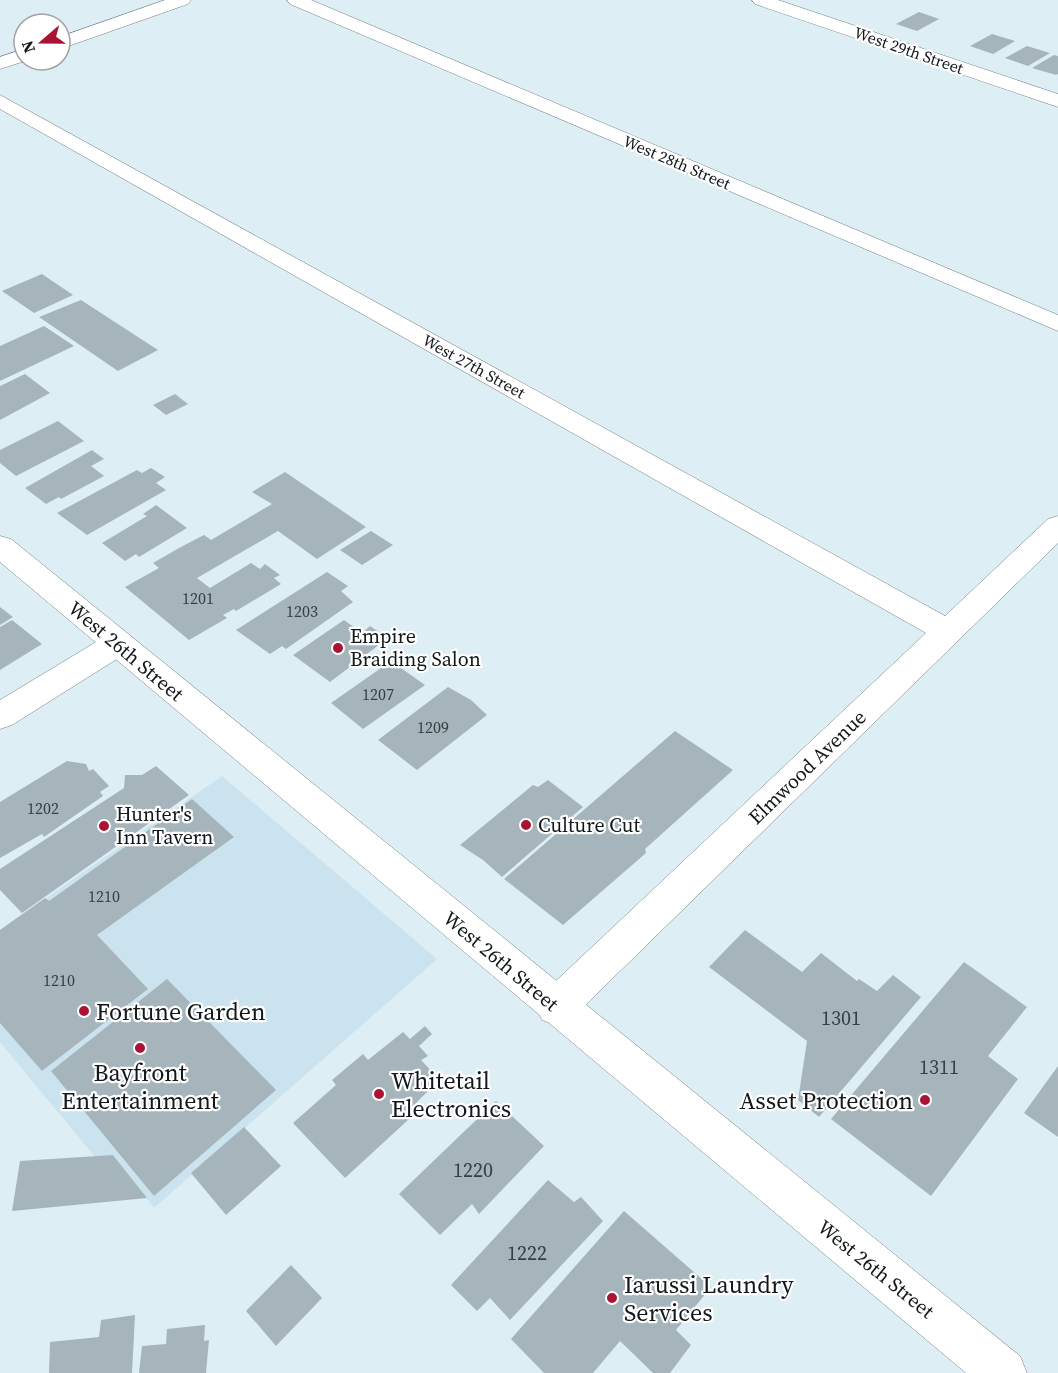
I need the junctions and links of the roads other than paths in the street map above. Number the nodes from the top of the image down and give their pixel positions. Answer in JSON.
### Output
{"nodes":[{"id":1,"x":182,"y":0,"type":"edge"},
{"id":2,"x":296,"y":0,"type":"edge"},
{"id":3,"x":760,"y":0,"type":"edge"},
{"id":4,"x":72,"y":39,"type":"edge"},
{"id":5,"x":0,"y":100,"type":"edge"},
{"id":6,"x":1058,"y":101,"type":"edge"},
{"id":7,"x":1058,"y":324,"type":"edge"},
{"id":8,"x":1058,"y":526,"type":"edge"},
{"id":9,"x":0,"y":546,"type":"edge"},
{"id":10,"x":947,"y":631,"type":"junction"},
{"id":11,"x":117,"y":644,"type":"junction"},
{"id":12,"x":0,"y":716,"type":"edge"},
{"id":13,"x":556,"y":1007,"type":"junction"},
{"id":14,"x":1003,"y":1373,"type":"edge"}],
"edges":[{"from":1,"to":4,"type":"street"},
{"from":2,"to":7,"type":"street","name":"West 28th Street"},
{"from":3,"to":6,"type":"street","name":"West 29th Street"},
{"from":5,"to":10,"type":"street","name":"West 27th Street"},
{"from":8,"to":10,"type":"street","name":"Elmwood Avenue"},
{"from":9,"to":11,"type":"street","name":"West 26th Street"},
{"from":10,"to":13,"type":"street","name":"Elmwood Avenue"},
{"from":11,"to":12,"type":"street"},
{"from":11,"to":13,"type":"street","name":"West 26th Street"},
{"from":13,"to":14,"type":"street","name":"West 26th Street"}]}
